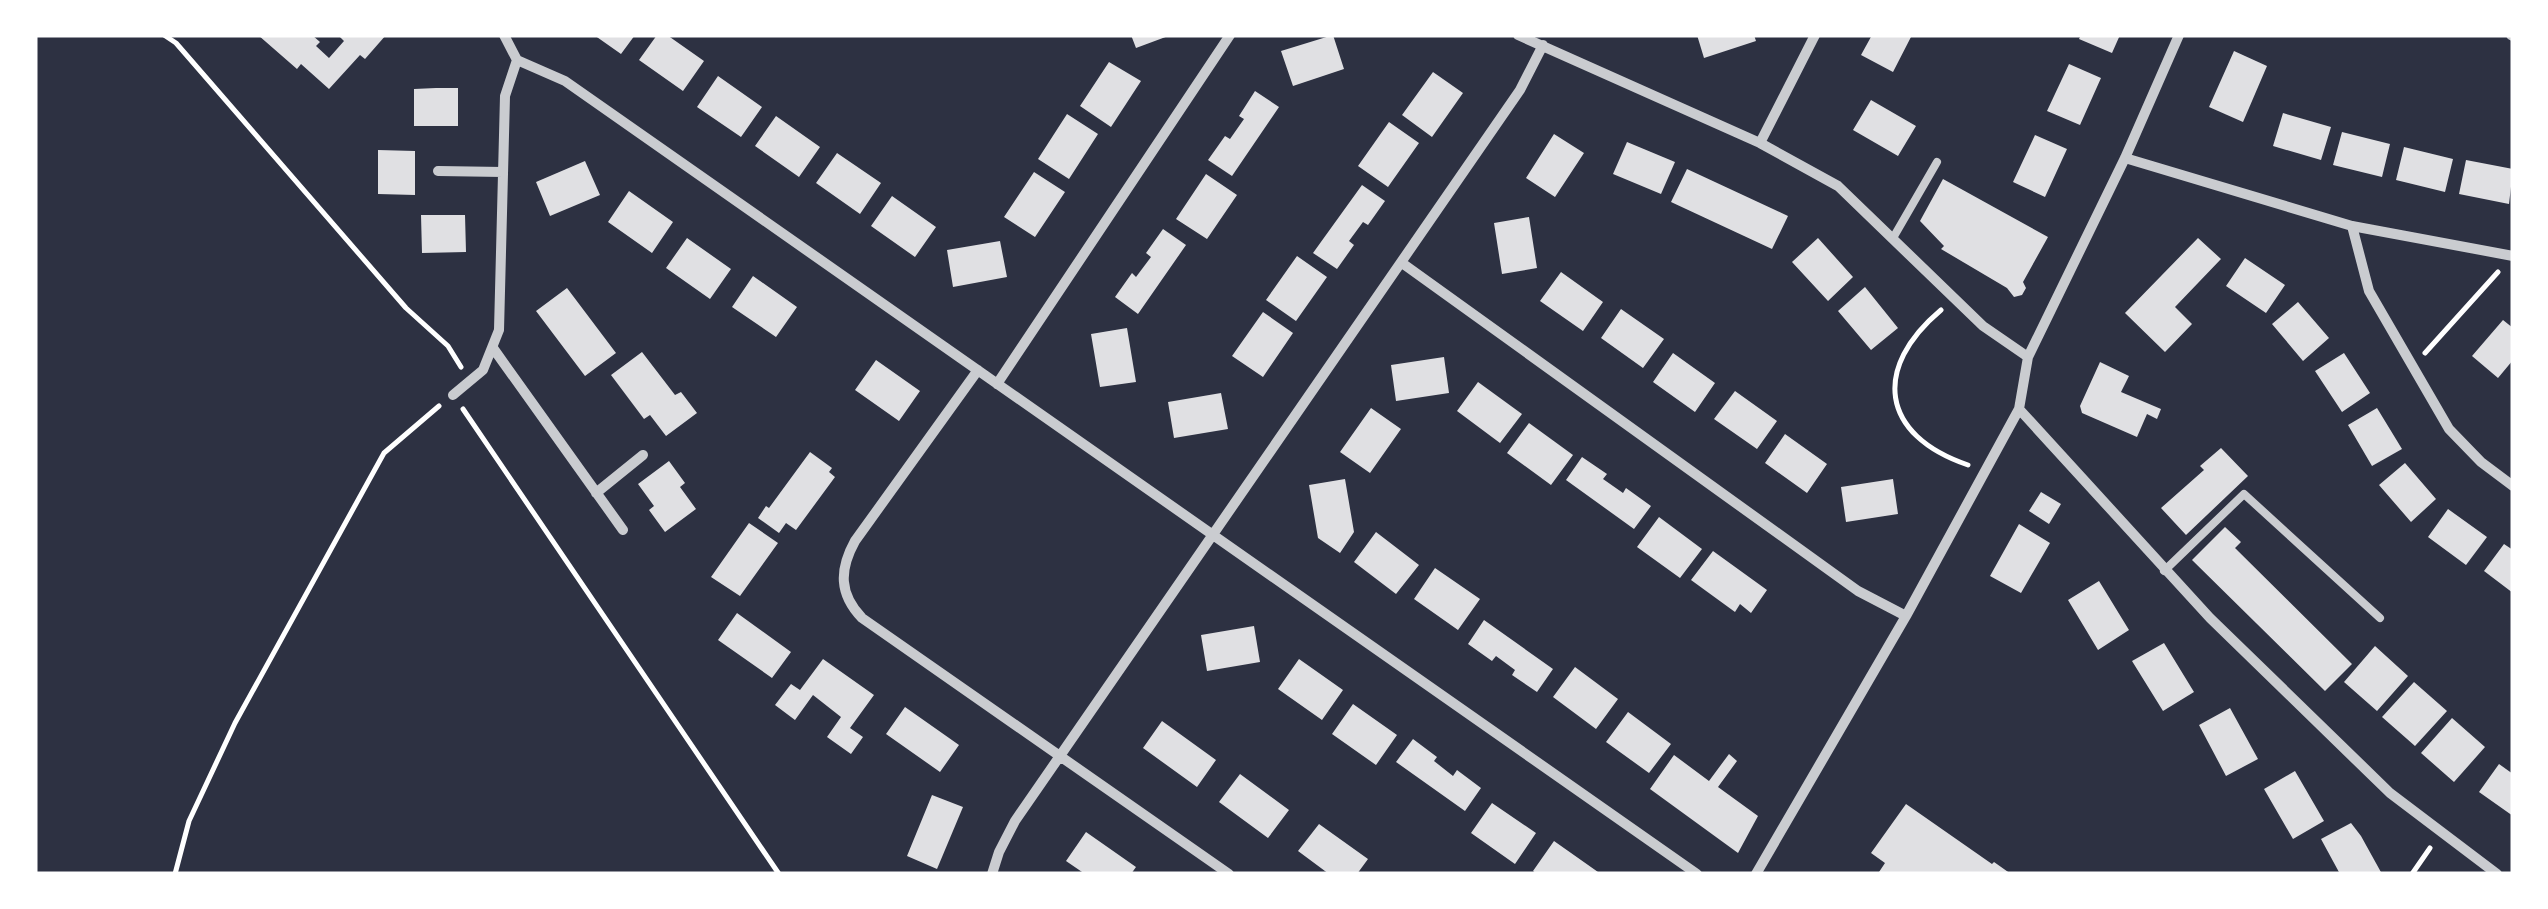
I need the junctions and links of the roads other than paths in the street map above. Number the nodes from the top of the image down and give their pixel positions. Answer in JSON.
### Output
{"nodes":[{"id":1,"x":504,"y":35,"type":"edge"},
{"id":2,"x":1230,"y":35,"type":"edge"},
{"id":3,"x":1518,"y":35,"type":"edge"},
{"id":4,"x":1815,"y":35,"type":"edge"},
{"id":5,"x":2179,"y":35,"type":"edge"},
{"id":6,"x":1532,"y":38,"type":"edge"},
{"id":7,"x":1543,"y":44,"type":"junction"},
{"id":8,"x":517,"y":60,"type":"junction"},
{"id":9,"x":1760,"y":143,"type":"junction"},
{"id":10,"x":2124,"y":158,"type":"junction"},
{"id":11,"x":1937,"y":162,"type":"dead end"},
{"id":12,"x":438,"y":171,"type":"dead end"},
{"id":13,"x":503,"y":172,"type":"junction"},
{"id":14,"x":2352,"y":226,"type":"junction"},
{"id":15,"x":1893,"y":238,"type":"junction"},
{"id":16,"x":2513,"y":256,"type":"edge"},
{"id":17,"x":1402,"y":262,"type":"junction"},
{"id":18,"x":493,"y":348,"type":"junction"},
{"id":19,"x":2028,"y":358,"type":"junction"},
{"id":20,"x":978,"y":370,"type":"junction"},
{"id":21,"x":997,"y":384,"type":"junction"},
{"id":22,"x":453,"y":394,"type":"road end"},
{"id":23,"x":2019,"y":409,"type":"junction"},
{"id":24,"x":643,"y":455,"type":"dead end"},
{"id":25,"x":2513,"y":486,"type":"edge"},
{"id":26,"x":596,"y":493,"type":"junction"},
{"id":27,"x":623,"y":530,"type":"dead end"},
{"id":28,"x":1214,"y":536,"type":"junction"},
{"id":29,"x":2164,"y":571,"type":"junction"},
{"id":30,"x":1906,"y":616,"type":"junction"},
{"id":31,"x":2380,"y":618,"type":"dead end"},
{"id":32,"x":1060,"y":754,"type":"junction"},
{"id":33,"x":992,"y":874,"type":"edge"},
{"id":34,"x":1229,"y":874,"type":"edge"},
{"id":35,"x":1697,"y":874,"type":"edge"},
{"id":36,"x":1756,"y":874,"type":"edge"},
{"id":37,"x":2497,"y":874,"type":"edge"}],
"edges":[{"from":1,"to":8,"type":"street"},
{"from":2,"to":21,"type":"street"},
{"from":3,"to":6,"type":"street"},
{"from":4,"to":9,"type":"street"},
{"from":5,"to":10,"type":"street"},
{"from":6,"to":7,"type":"street"},
{"from":7,"to":9,"type":"street"},
{"from":7,"to":17,"type":"street"},
{"from":8,"to":13,"type":"street"},
{"from":8,"to":20,"type":"street"},
{"from":9,"to":15,"type":"street"},
{"from":10,"to":14,"type":"street"},
{"from":10,"to":19,"type":"street"},
{"from":11,"to":15,"type":"lane"},
{"from":12,"to":13,"type":"street"},
{"from":13,"to":18,"type":"street"},
{"from":14,"to":16,"type":"street"},
{"from":14,"to":25,"type":"street"},
{"from":15,"to":19,"type":"street"},
{"from":17,"to":28,"type":"street"},
{"from":17,"to":30,"type":"street"},
{"from":18,"to":22,"type":"street"},
{"from":18,"to":26,"type":"street"},
{"from":19,"to":23,"type":"street"},
{"from":20,"to":21,"type":"street"},
{"from":20,"to":32,"type":"street"},
{"from":21,"to":28,"type":"street"},
{"from":23,"to":29,"type":"street"},
{"from":23,"to":30,"type":"street"},
{"from":24,"to":26,"type":"street"},
{"from":26,"to":27,"type":"street"},
{"from":28,"to":32,"type":"street"},
{"from":28,"to":35,"type":"street"},
{"from":29,"to":31,"type":"lane"},
{"from":29,"to":37,"type":"street"},
{"from":30,"to":36,"type":"street"},
{"from":32,"to":33,"type":"street"},
{"from":32,"to":34,"type":"street"}]}
